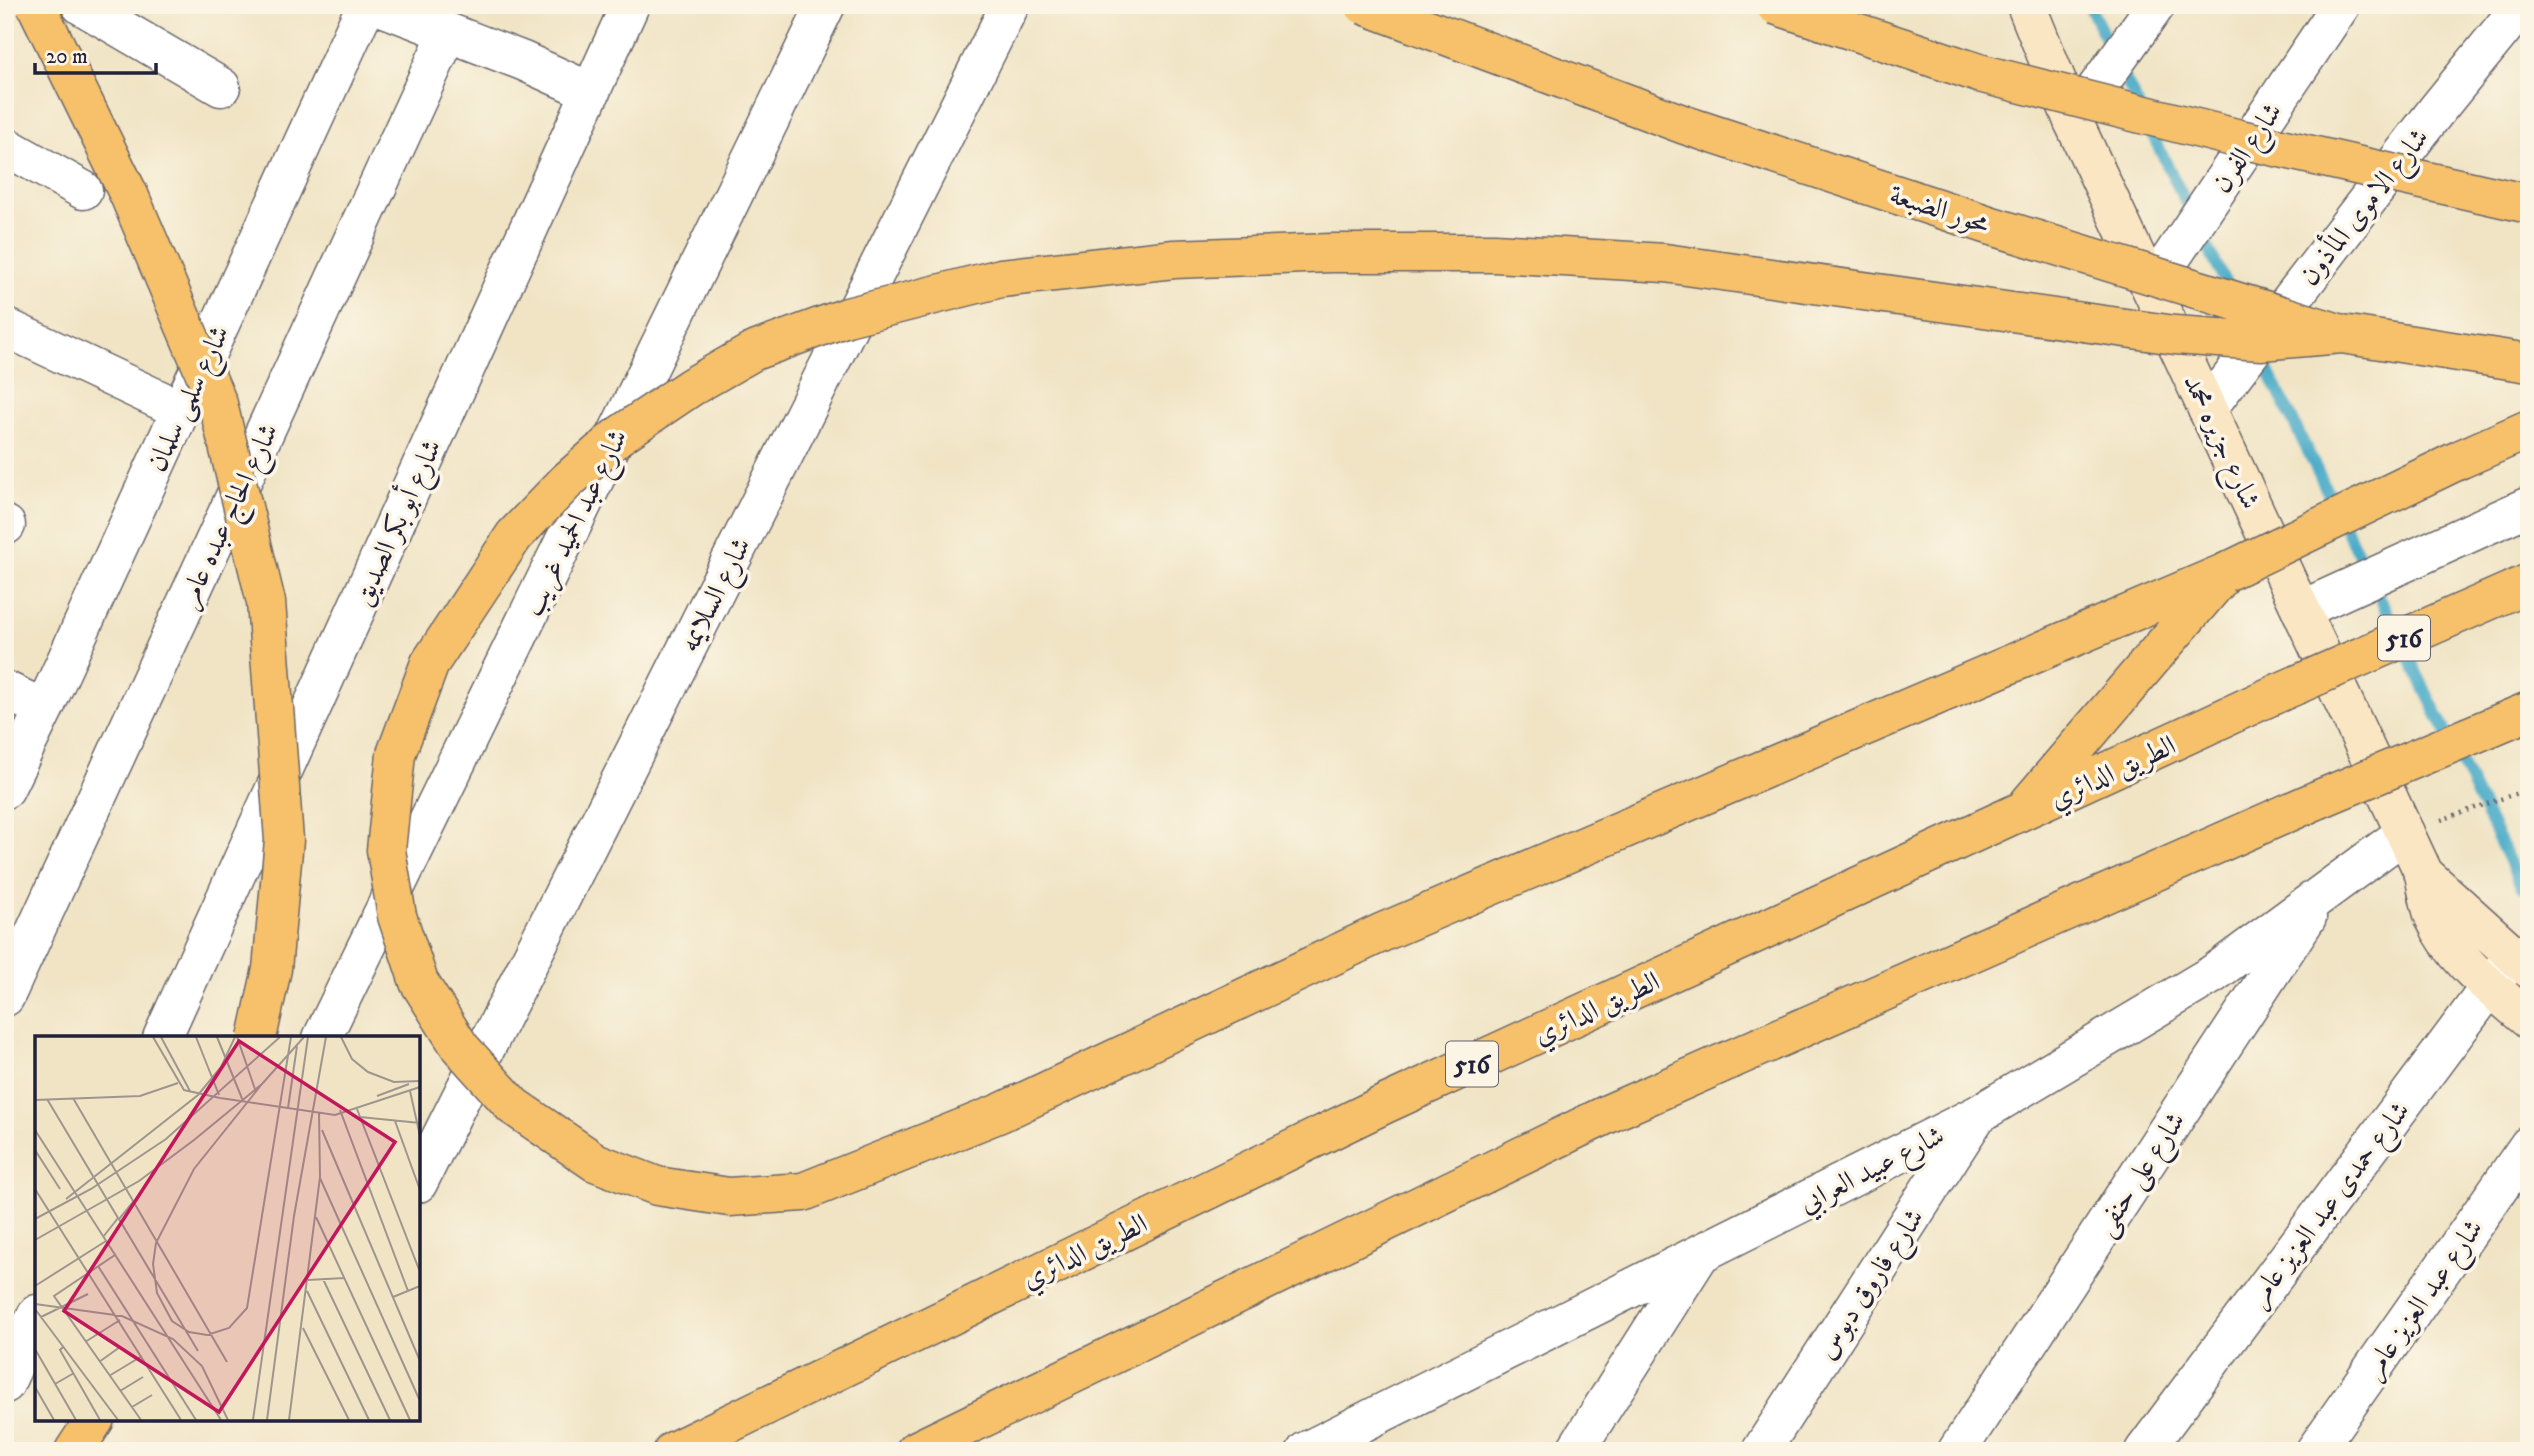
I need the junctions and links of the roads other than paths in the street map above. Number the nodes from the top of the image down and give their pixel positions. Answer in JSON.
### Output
{"nodes":[{"id":1,"x":36,"y":5,"type":"edge"},
{"id":2,"x":81,"y":5,"type":"edge"},
{"id":3,"x":366,"y":5,"type":"edge"},
{"id":4,"x":376,"y":5,"type":"edge"},
{"id":5,"x":630,"y":5,"type":"edge"},
{"id":6,"x":826,"y":5,"type":"edge"},
{"id":7,"x":1010,"y":5,"type":"edge"},
{"id":8,"x":1364,"y":5,"type":"edge"},
{"id":9,"x":1775,"y":5,"type":"edge"},
{"id":10,"x":2026,"y":5,"type":"edge"},
{"id":11,"x":2156,"y":5,"type":"edge"},
{"id":12,"x":2342,"y":5,"type":"edge"},
{"id":13,"x":2522,"y":5,"type":"edge"},
{"id":14,"x":448,"y":33,"type":"junction"},
{"id":15,"x":221,"y":87,"type":"dead end"},
{"id":16,"x":591,"y":92,"type":"junction"},
{"id":17,"x":2073,"y":121,"type":"junction"},
{"id":18,"x":5,"y":146,"type":"edge"},
{"id":19,"x":83,"y":190,"type":"dead end"},
{"id":20,"x":2529,"y":204,"type":"edge"},
{"id":21,"x":2151,"y":288,"type":"junction"},
{"id":22,"x":5,"y":327,"type":"edge"},
{"id":23,"x":2342,"y":334,"type":"junction"},
{"id":24,"x":2529,"y":363,"type":"edge"},
{"id":25,"x":2207,"y":409,"type":"junction"},
{"id":26,"x":181,"y":410,"type":"junction"},
{"id":27,"x":2529,"y":429,"type":"edge"},
{"id":28,"x":2529,"y":506,"type":"edge"},
{"id":29,"x":2224,"y":573,"type":"junction"},
{"id":30,"x":2529,"y":583,"type":"edge"},
{"id":31,"x":2301,"y":610,"type":"junction"},
{"id":32,"x":5,"y":690,"type":"edge"},
{"id":33,"x":44,"y":709,"type":"junction"},
{"id":34,"x":2529,"y":711,"type":"edge"},
{"id":35,"x":5,"y":789,"type":"edge"},
{"id":36,"x":2020,"y":813,"type":"junction"},
{"id":37,"x":2405,"y":833,"type":"junction"},
{"id":38,"x":2424,"y":874,"type":"junction"},
{"id":39,"x":2320,"y":896,"type":"junction"},
{"id":40,"x":2521,"y":963,"type":"edge"},
{"id":41,"x":2490,"y":986,"type":"junction"},
{"id":42,"x":5,"y":998,"type":"edge"},
{"id":43,"x":2529,"y":1020,"type":"edge"},
{"id":44,"x":163,"y":1036,"type":"edge"},
{"id":45,"x":257,"y":1036,"type":"edge"},
{"id":46,"x":323,"y":1036,"type":"edge"},
{"id":47,"x":1977,"y":1115,"type":"junction"},
{"id":48,"x":2529,"y":1145,"type":"edge"},
{"id":49,"x":420,"y":1179,"type":"edge"},
{"id":50,"x":1701,"y":1253,"type":"junction"},
{"id":51,"x":35,"y":1318,"type":"edge"},
{"id":52,"x":5,"y":1384,"type":"edge"},
{"id":53,"x":94,"y":1421,"type":"edge"},
{"id":54,"x":74,"y":1451,"type":"edge"},
{"id":55,"x":673,"y":1451,"type":"edge"},
{"id":56,"x":915,"y":1451,"type":"edge"},
{"id":57,"x":1306,"y":1451,"type":"edge"},
{"id":58,"x":1575,"y":1451,"type":"edge"},
{"id":59,"x":1761,"y":1451,"type":"edge"},
{"id":60,"x":1957,"y":1451,"type":"edge"},
{"id":61,"x":2144,"y":1451,"type":"edge"},
{"id":62,"x":2315,"y":1451,"type":"edge"}],
"edges":[{"from":1,"to":45,"type":"highway","bridge":true},
{"from":2,"to":15,"type":"street"},
{"from":3,"to":26,"type":"street","name":"شارع سلمى سلمان"},
{"from":4,"to":14,"type":"street"},
{"from":5,"to":16,"type":"street","name":"شارع أبو بكر الصديق"},
{"from":6,"to":46,"type":"street","name":"شارع عبد الحميد غريب"},
{"from":7,"to":49,"type":"street","name":"شارع السلايمه"},
{"from":8,"to":23,"type":"highway","name":"محور الضبعة","bridge":true},
{"from":9,"to":20,"type":"highway","bridge":true},
{"from":10,"to":17,"type":"main road","name":"شارع جزيره محمد"},
{"from":11,"to":17,"type":"street"},
{"from":12,"to":21,"type":"street","name":"شارع الفرن"},
{"from":13,"to":25,"type":"street","name":"شارع الاموى المأذون"},
{"from":14,"to":16,"type":"street"},
{"from":14,"to":42,"type":"street","name":"شارع الحاج عبده عامر"},
{"from":16,"to":44,"type":"street","name":"شارع أبو بكر الصديق"},
{"from":17,"to":21,"type":"main road","name":"شارع جزيره محمد"},
{"from":18,"to":19,"type":"street"},
{"from":21,"to":25,"type":"main road","name":"شارع جزيره محمد"},
{"from":22,"to":26,"type":"street"},
{"from":23,"to":24,"type":"highway","name":"محور الضبعة","bridge":true},
{"from":23,"to":29,"type":"highway","bridge":true},
{"from":25,"to":31,"type":"main road","name":"شارع جزيره محمد"},
{"from":26,"to":33,"type":"street","name":"شارع سلمى سلمان"},
{"from":27,"to":29,"type":"highway","bridge":true},
{"from":28,"to":31,"type":"street"},
{"from":29,"to":36,"type":"highway"},
{"from":30,"to":36,"type":"highway","name":"الطريق الدائري","number":"516","bridge":true},
{"from":31,"to":37,"type":"main road","name":"شارع جزيره محمد"},
{"from":32,"to":33,"type":"street"},
{"from":33,"to":35,"type":"street","name":"شارع سلمى سلمان"},
{"from":34,"to":56,"type":"highway","bridge":true},
{"from":36,"to":55,"type":"highway","name":"الطريق الدائري","number":"516"},
{"from":37,"to":38,"type":"main road","name":"شارع جزيره محمد"},
{"from":37,"to":39,"type":"street","name":"شارع عبيد العرابي"},
{"from":38,"to":40,"type":"main road","name":"شارع جزيره محمد"},
{"from":38,"to":41,"type":"main road","name":"شارع جزيره محمد"},
{"from":39,"to":47,"type":"street","name":"شارع عبيد العرابي"},
{"from":39,"to":60,"type":"street","name":"شارع على حنفى"},
{"from":40,"to":41,"type":"street","name":"شارع حمدى عبد العزيز عامر"},
{"from":41,"to":43,"type":"main road","name":"شارع جزيره محمد"},
{"from":41,"to":61,"type":"street","name":"شارع حمدى عبد العزيز عامر"},
{"from":47,"to":50,"type":"street","name":"شارع عبيد العرابي"},
{"from":47,"to":59,"type":"street","name":"شارع فاروق دبوس"},
{"from":48,"to":62,"type":"street","name":"شارع عبد العزيز عامر"},
{"from":50,"to":57,"type":"street","name":"شارع عبيد العرابي"},
{"from":50,"to":58,"type":"street"},
{"from":51,"to":52,"type":"street"},
{"from":53,"to":54,"type":"highway"}]}
